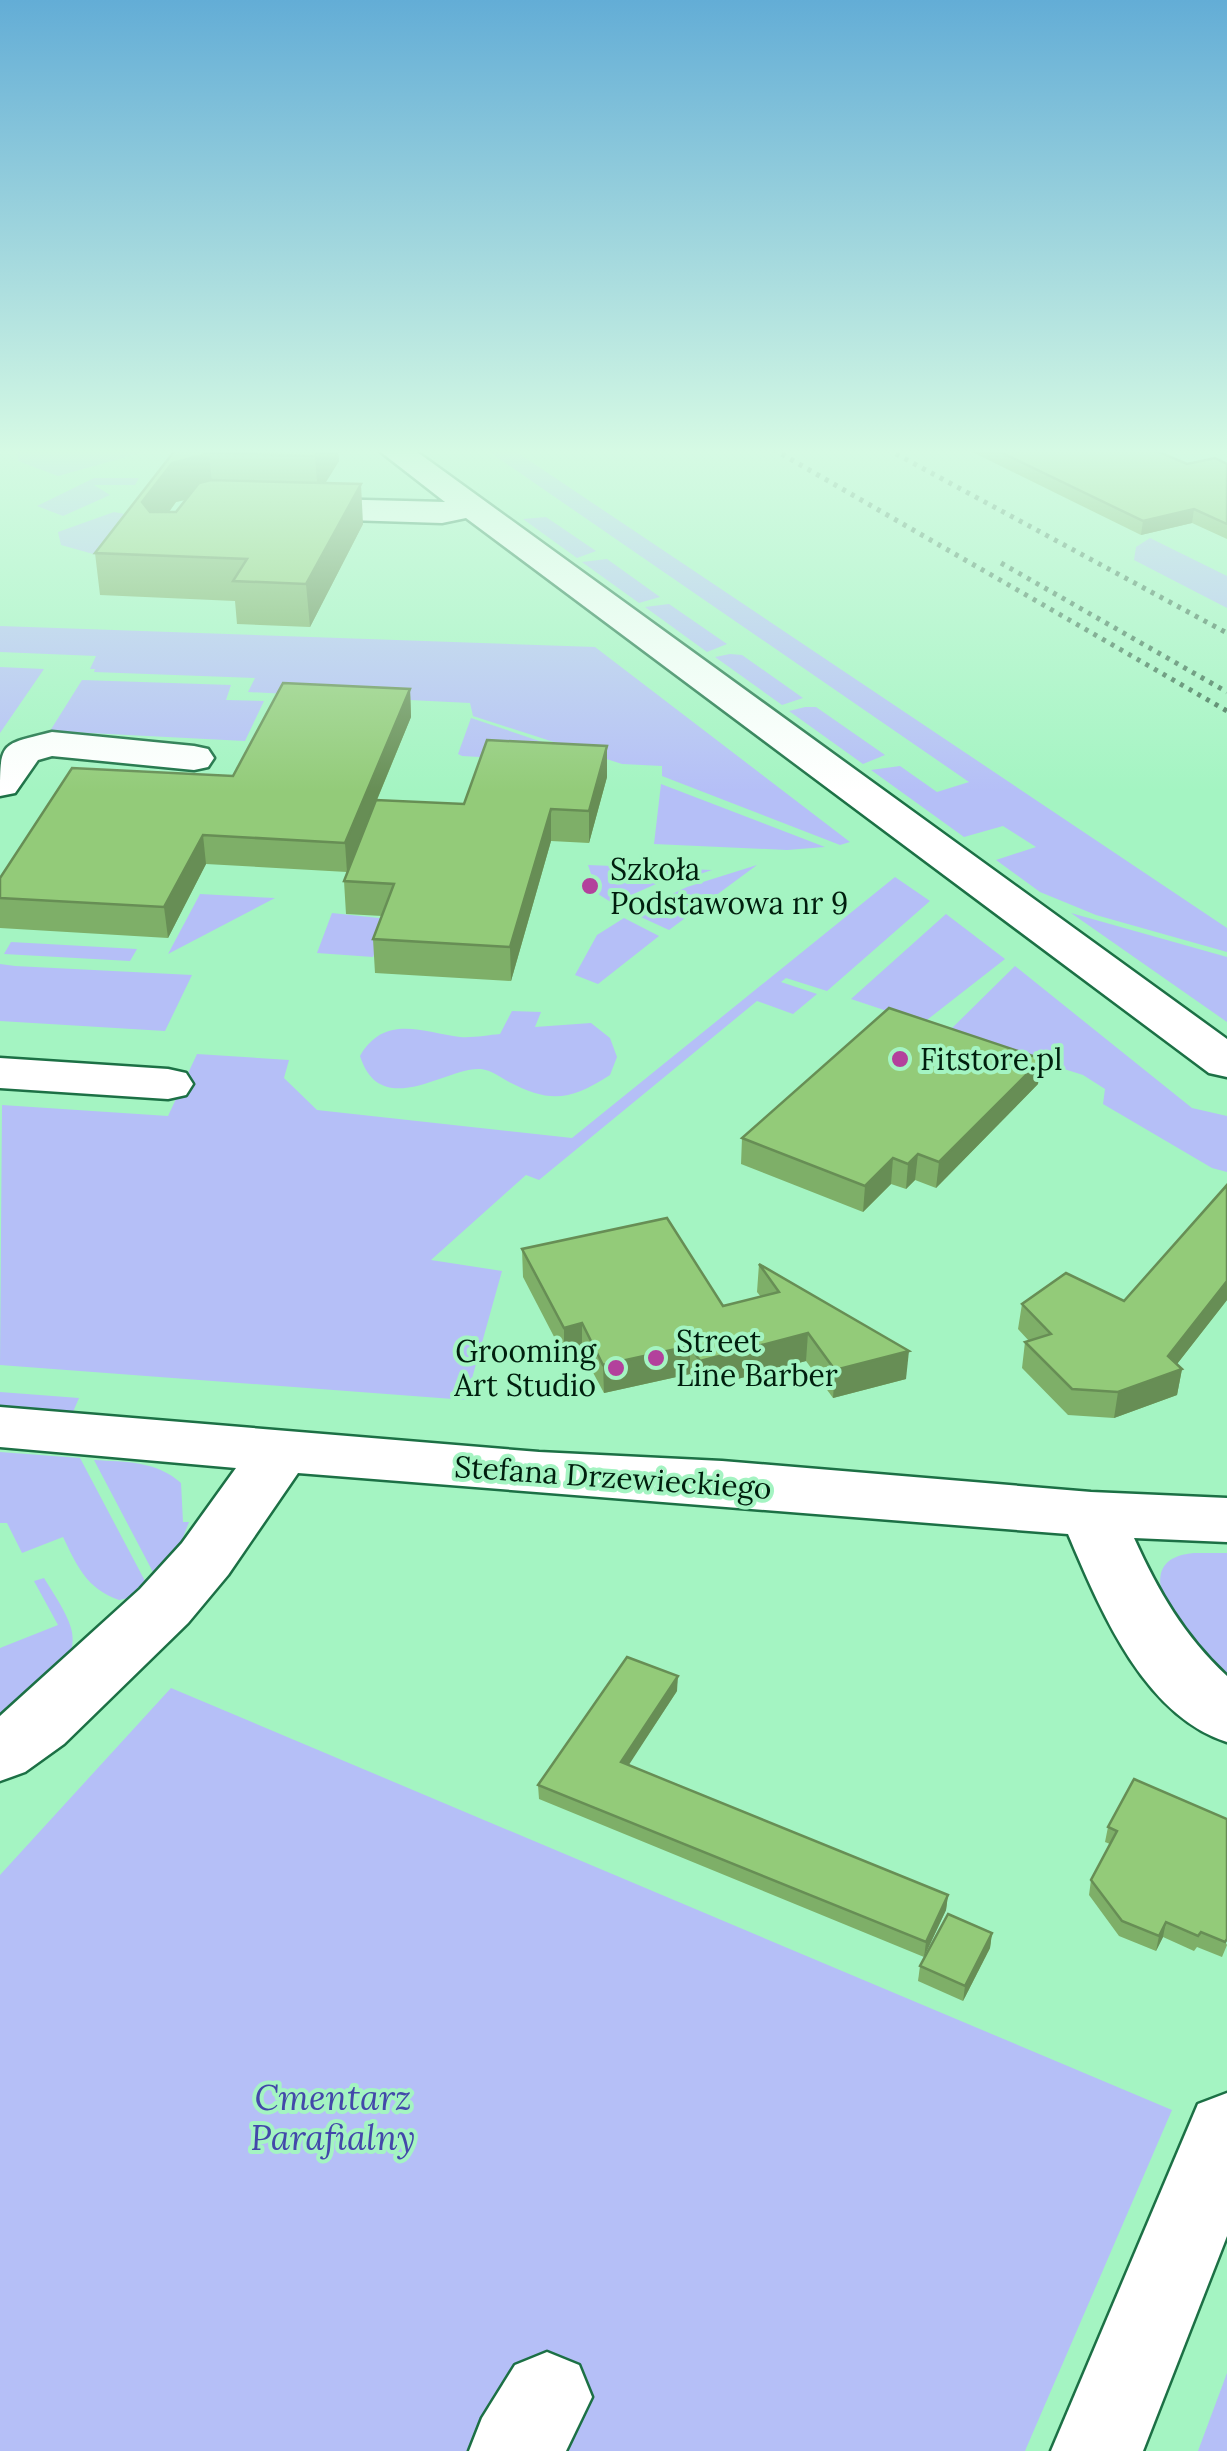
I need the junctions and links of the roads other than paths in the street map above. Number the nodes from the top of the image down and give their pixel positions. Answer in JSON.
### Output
{"nodes":[{"id":1,"x":550,"y":563,"type":"edge"},
{"id":2,"x":194,"y":758,"type":"dead end"},
{"id":3,"x":0,"y":784,"type":"edge"},
{"id":4,"x":1227,"y":1062,"type":"edge"},
{"id":5,"x":0,"y":1073,"type":"edge"},
{"id":6,"x":168,"y":1084,"type":"dead end"},
{"id":7,"x":0,"y":1428,"type":"edge"},
{"id":8,"x":280,"y":1453,"type":"junction"},
{"id":9,"x":1090,"y":1514,"type":"junction"},
{"id":10,"x":1227,"y":1520,"type":"edge"},
{"id":11,"x":1227,"y":1715,"type":"edge"},
{"id":12,"x":0,"y":1753,"type":"edge"},
{"id":13,"x":1227,"y":2130,"type":"edge"},
{"id":14,"x":1097,"y":2451,"type":"edge"}],
"edges":[{"from":1,"to":4,"type":"street"},
{"from":2,"to":3,"type":"street"},
{"from":5,"to":6,"type":"street"},
{"from":7,"to":8,"type":"street","name":"Stefana Drzewieckiego"},
{"from":8,"to":9,"type":"street","name":"Stefana Drzewieckiego"},
{"from":8,"to":12,"type":"street"},
{"from":9,"to":10,"type":"street","name":"Stefana Drzewieckiego"},
{"from":9,"to":11,"type":"street"},
{"from":13,"to":14,"type":"street"}]}
